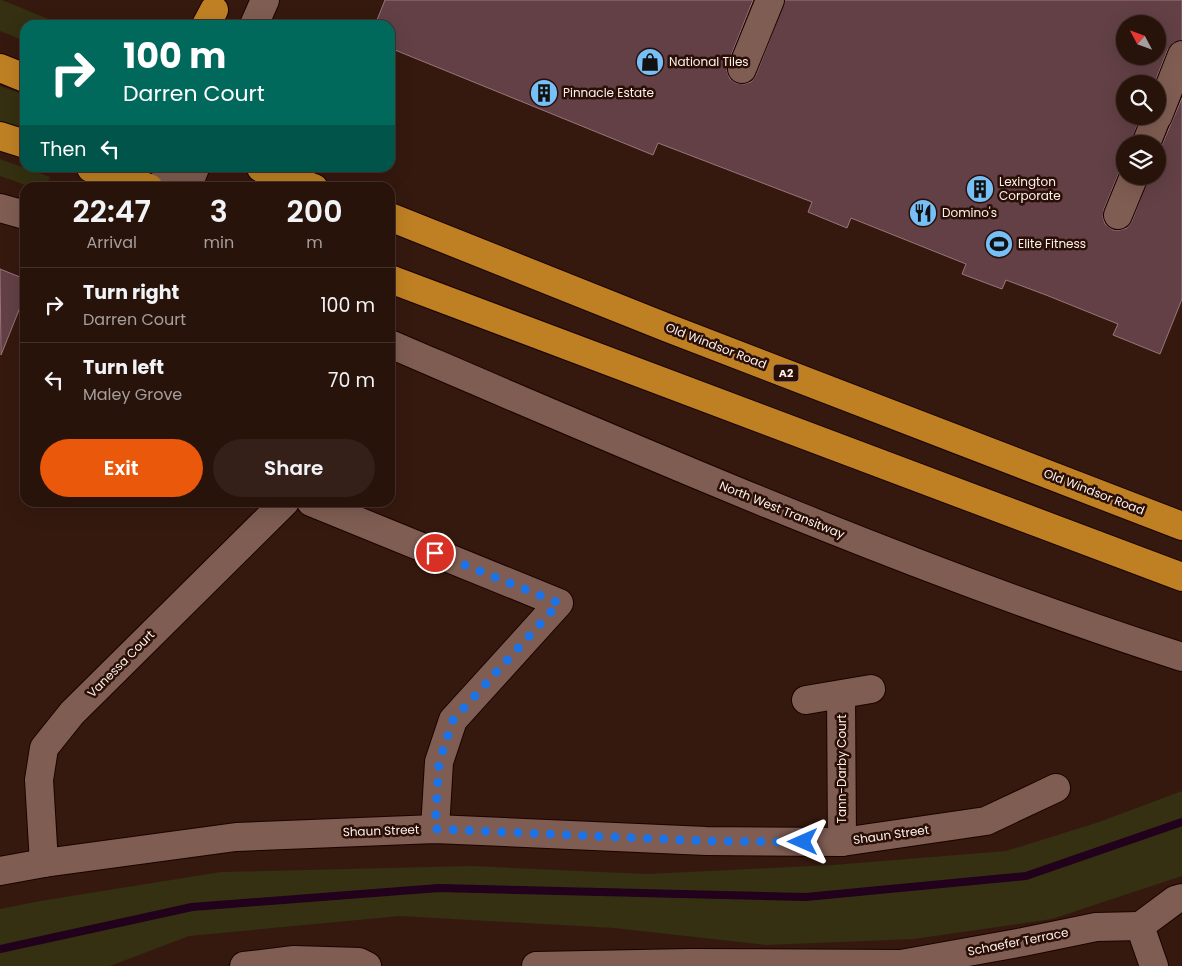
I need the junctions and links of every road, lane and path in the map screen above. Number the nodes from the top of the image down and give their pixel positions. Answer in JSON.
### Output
{"nodes":[{"id":1,"x":265,"y":0,"type":"edge"},
{"id":2,"x":271,"y":0,"type":"edge"},
{"id":3,"x":770,"y":0,"type":"edge"},
{"id":4,"x":256,"y":20,"type":"edge"},
{"id":5,"x":270,"y":20,"type":"edge"},
{"id":6,"x":1182,"y":55,"type":"edge"},
{"id":7,"x":0,"y":68,"type":"edge"},
{"id":8,"x":742,"y":69,"type":"dead end"},
{"id":9,"x":20,"y":76,"type":"edge"},
{"id":10,"x":1166,"y":94,"type":"edge"},
{"id":11,"x":0,"y":136,"type":"edge"},
{"id":12,"x":20,"y":142,"type":"edge"},
{"id":13,"x":103,"y":172,"type":"edge"},
{"id":14,"x":279,"y":172,"type":"edge"},
{"id":15,"x":132,"y":182,"type":"edge"},
{"id":16,"x":301,"y":182,"type":"edge"},
{"id":17,"x":1130,"y":185,"type":"edge"},
{"id":18,"x":0,"y":208,"type":"edge"},
{"id":19,"x":20,"y":214,"type":"edge"},
{"id":20,"x":1118,"y":215,"type":"dead end"},
{"id":21,"x":395,"y":220,"type":"edge"},
{"id":22,"x":395,"y":281,"type":"edge"},
{"id":23,"x":395,"y":346,"type":"edge"},
{"id":24,"x":280,"y":507,"type":"edge"},
{"id":25,"x":323,"y":507,"type":"edge"},
{"id":26,"x":1182,"y":526,"type":"edge"},
{"id":27,"x":1182,"y":577,"type":"edge"},
{"id":28,"x":1182,"y":657,"type":"edge"},
{"id":29,"x":871,"y":689,"type":"dead end"},
{"id":30,"x":842,"y":696,"type":"junction"},
{"id":31,"x":806,"y":700,"type":"dead end"},
{"id":32,"x":1056,"y":788,"type":"dead end"},
{"id":33,"x":435,"y":829,"type":"junction"},
{"id":34,"x":842,"y":842,"type":"junction"},
{"id":35,"x":44,"y":863,"type":"junction"},
{"id":36,"x":0,"y":872,"type":"edge"},
{"id":37,"x":1182,"y":898,"type":"edge"},
{"id":38,"x":1140,"y":926,"type":"junction"},
{"id":39,"x":244,"y":966,"type":"edge"},
{"id":40,"x":367,"y":966,"type":"edge"},
{"id":41,"x":536,"y":966,"type":"edge"},
{"id":42,"x":1154,"y":966,"type":"edge"}],
"edges":[{"from":1,"to":4,"type":"street"},
{"from":2,"to":5,"type":"street"},
{"from":3,"to":8,"type":"street"},
{"from":6,"to":10,"type":"street"},
{"from":7,"to":9,"type":"highway"},
{"from":11,"to":12,"type":"highway"},
{"from":13,"to":15,"type":"highway"},
{"from":14,"to":16,"type":"highway"},
{"from":17,"to":20,"type":"street"},
{"from":18,"to":19,"type":"street"},
{"from":21,"to":26,"type":"highway","name":"Old Windsor Road","number":"A2"},
{"from":22,"to":27,"type":"highway"},
{"from":23,"to":28,"type":"street","name":"North West Transitway"},
{"from":24,"to":35,"type":"street","name":"Vanessa Court"},
{"from":25,"to":33,"type":"street"},
{"from":29,"to":30,"type":"street","name":"Tann-Darby Court"},
{"from":30,"to":31,"type":"street","name":"Tann-Darby Court"},
{"from":30,"to":34,"type":"street","name":"Tann-Darby Court"},
{"from":32,"to":34,"type":"street","name":"Shaun Street"},
{"from":33,"to":34,"type":"street","name":"Shaun Street"},
{"from":33,"to":35,"type":"street","name":"Shaun Street"},
{"from":35,"to":36,"type":"street","name":"Shaun Street"},
{"from":37,"to":38,"type":"street"},
{"from":38,"to":41,"type":"street","name":"Schaefer Terrace"},
{"from":38,"to":42,"type":"street"},
{"from":39,"to":40,"type":"street"}]}
